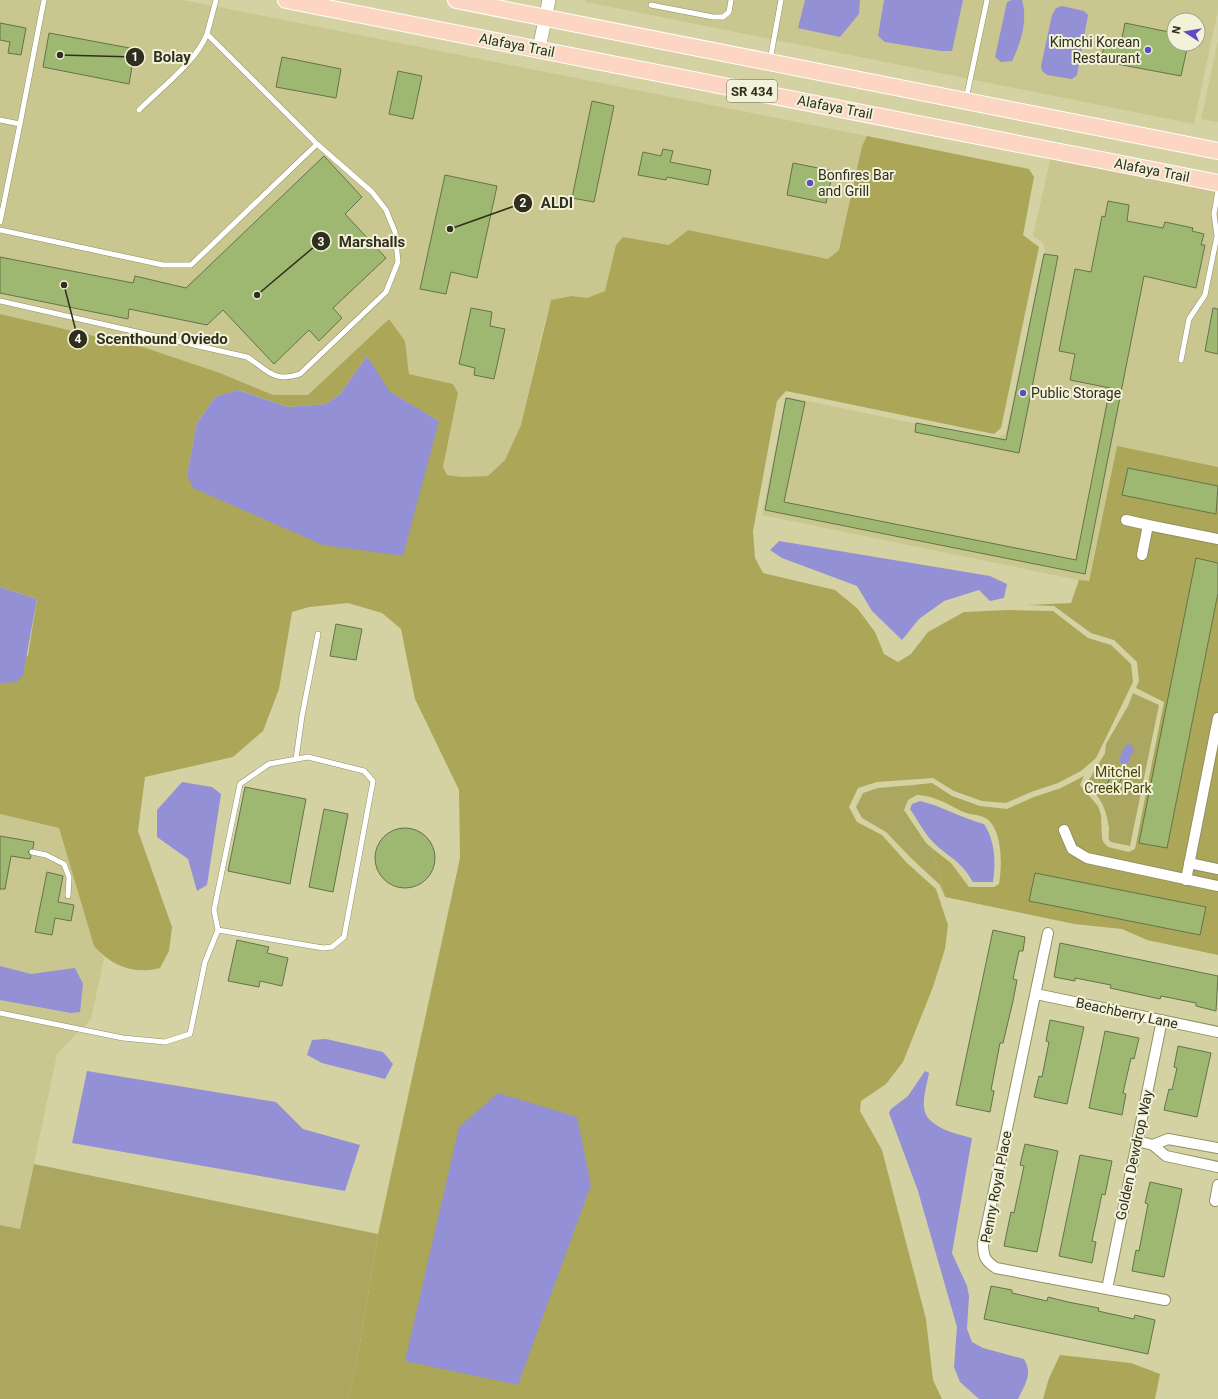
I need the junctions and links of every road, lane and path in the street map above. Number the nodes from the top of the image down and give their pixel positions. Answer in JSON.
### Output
{"nodes":[{"id":1,"x":44,"y":0,"type":"edge"},
{"id":2,"x":216,"y":0,"type":"edge"},
{"id":3,"x":286,"y":0,"type":"edge"},
{"id":4,"x":456,"y":0,"type":"edge"},
{"id":5,"x":550,"y":0,"type":"edge"},
{"id":6,"x":731,"y":0,"type":"edge"},
{"id":7,"x":781,"y":0,"type":"edge"},
{"id":8,"x":987,"y":0,"type":"edge"},
{"id":9,"x":652,"y":5,"type":"dead end"},
{"id":10,"x":546,"y":18,"type":"junction"},
{"id":11,"x":208,"y":34,"type":"junction"},
{"id":12,"x":539,"y":49,"type":"junction"},
{"id":13,"x":770,"y":62,"type":"junction"},
{"id":14,"x":966,"y":101,"type":"junction"},
{"id":15,"x":139,"y":110,"type":"dead end"},
{"id":16,"x":0,"y":120,"type":"edge"},
{"id":17,"x":20,"y":124,"type":"junction"},
{"id":18,"x":317,"y":144,"type":"junction"},
{"id":19,"x":1218,"y":151,"type":"edge"},
{"id":20,"x":1218,"y":183,"type":"edge"},
{"id":21,"x":1218,"y":191,"type":"edge"},
{"id":22,"x":0,"y":222,"type":"edge"},
{"id":23,"x":0,"y":230,"type":"edge"},
{"id":24,"x":0,"y":301,"type":"edge"},
{"id":25,"x":1181,"y":360,"type":"dead end"},
{"id":26,"x":1126,"y":520,"type":"dead end"},
{"id":27,"x":1148,"y":525,"type":"junction"},
{"id":28,"x":1218,"y":539,"type":"edge"},
{"id":29,"x":1142,"y":555,"type":"dead end"},
{"id":30,"x":318,"y":634,"type":"dead end"},
{"id":31,"x":1218,"y":718,"type":"edge"},
{"id":32,"x":296,"y":759,"type":"junction"},
{"id":33,"x":1064,"y":830,"type":"dead end"},
{"id":34,"x":32,"y":852,"type":"dead end"},
{"id":35,"x":1190,"y":863,"type":"junction"},
{"id":36,"x":1218,"y":869,"type":"edge"},
{"id":37,"x":1186,"y":880,"type":"junction"},
{"id":38,"x":1218,"y":886,"type":"edge"},
{"id":39,"x":68,"y":896,"type":"dead end"},
{"id":40,"x":218,"y":930,"type":"junction"},
{"id":41,"x":1048,"y":933,"type":"dead end"},
{"id":42,"x":1036,"y":994,"type":"junction"},
{"id":43,"x":0,"y":1013,"type":"edge"},
{"id":44,"x":1162,"y":1020,"type":"junction"},
{"id":45,"x":1218,"y":1032,"type":"edge"},
{"id":46,"x":1176,"y":1140,"type":"junction"},
{"id":47,"x":1137,"y":1141,"type":"junction"},
{"id":48,"x":1192,"y":1143,"type":"junction"},
{"id":49,"x":1153,"y":1145,"type":"junction"},
{"id":50,"x":1218,"y":1148,"type":"edge"},
{"id":51,"x":1172,"y":1157,"type":"junction"},
{"id":52,"x":1188,"y":1161,"type":"junction"},
{"id":53,"x":1218,"y":1167,"type":"edge"},
{"id":54,"x":1218,"y":1185,"type":"edge"},
{"id":55,"x":1215,"y":1201,"type":"dead end"},
{"id":56,"x":1107,"y":1289,"type":"junction"},
{"id":57,"x":1165,"y":1300,"type":"dead end"}],
"edges":[{"from":1,"to":17,"type":"lane"},
{"from":2,"to":11,"type":"lane"},
{"from":3,"to":12,"type":"main road","name":"Alafaya Trail","number":"SR 434"},
{"from":4,"to":10,"type":"main road","number":"SR 434"},
{"from":5,"to":10,"type":"street"},
{"from":6,"to":9,"type":"lane"},
{"from":7,"to":13,"type":"lane"},
{"from":8,"to":14,"type":"lane"},
{"from":10,"to":12,"type":"street"},
{"from":10,"to":13,"type":"main road","number":"SR 434"},
{"from":11,"to":15,"type":"lane"},
{"from":11,"to":18,"type":"lane"},
{"from":12,"to":20,"type":"main road","name":"Alafaya Trail","number":"SR 434"},
{"from":13,"to":14,"type":"main road","number":"SR 434"},
{"from":14,"to":19,"type":"main road","number":"SR 434"},
{"from":16,"to":17,"type":"lane"},
{"from":17,"to":22,"type":"lane"},
{"from":18,"to":23,"type":"lane"},
{"from":18,"to":24,"type":"lane"},
{"from":21,"to":25,"type":"lane"},
{"from":26,"to":27,"type":"street"},
{"from":27,"to":28,"type":"street"},
{"from":27,"to":29,"type":"street"},
{"from":30,"to":32,"type":"lane"},
{"from":31,"to":35,"type":"street"},
{"from":32,"to":40,"type":"lane"},
{"from":32,"to":40,"type":"lane"},
{"from":33,"to":37,"type":"street"},
{"from":34,"to":39,"type":"lane"},
{"from":35,"to":36,"type":"street"},
{"from":35,"to":37,"type":"street"},
{"from":37,"to":38,"type":"street"},
{"from":40,"to":43,"type":"lane"},
{"from":41,"to":42,"type":"street","name":"Penny Royal Place"},
{"from":42,"to":44,"type":"street","name":"Beachberry Lane"},
{"from":42,"to":56,"type":"street","name":"Penny Royal Place"},
{"from":44,"to":45,"type":"street","name":"Beachberry Lane"},
{"from":44,"to":47,"type":"street","name":"Golden Dewdrop Way"},
{"from":46,"to":48,"type":"street"},
{"from":46,"to":49,"type":"street"},
{"from":46,"to":51,"type":"street"},
{"from":47,"to":49,"type":"street"},
{"from":47,"to":56,"type":"street","name":"Golden Dewdrop Way"},
{"from":48,"to":50,"type":"street"},
{"from":48,"to":52,"type":"street"},
{"from":49,"to":51,"type":"street"},
{"from":51,"to":52,"type":"street"},
{"from":52,"to":53,"type":"street"},
{"from":54,"to":55,"type":"street"},
{"from":56,"to":57,"type":"street","name":"Penny Royal Place"}]}
